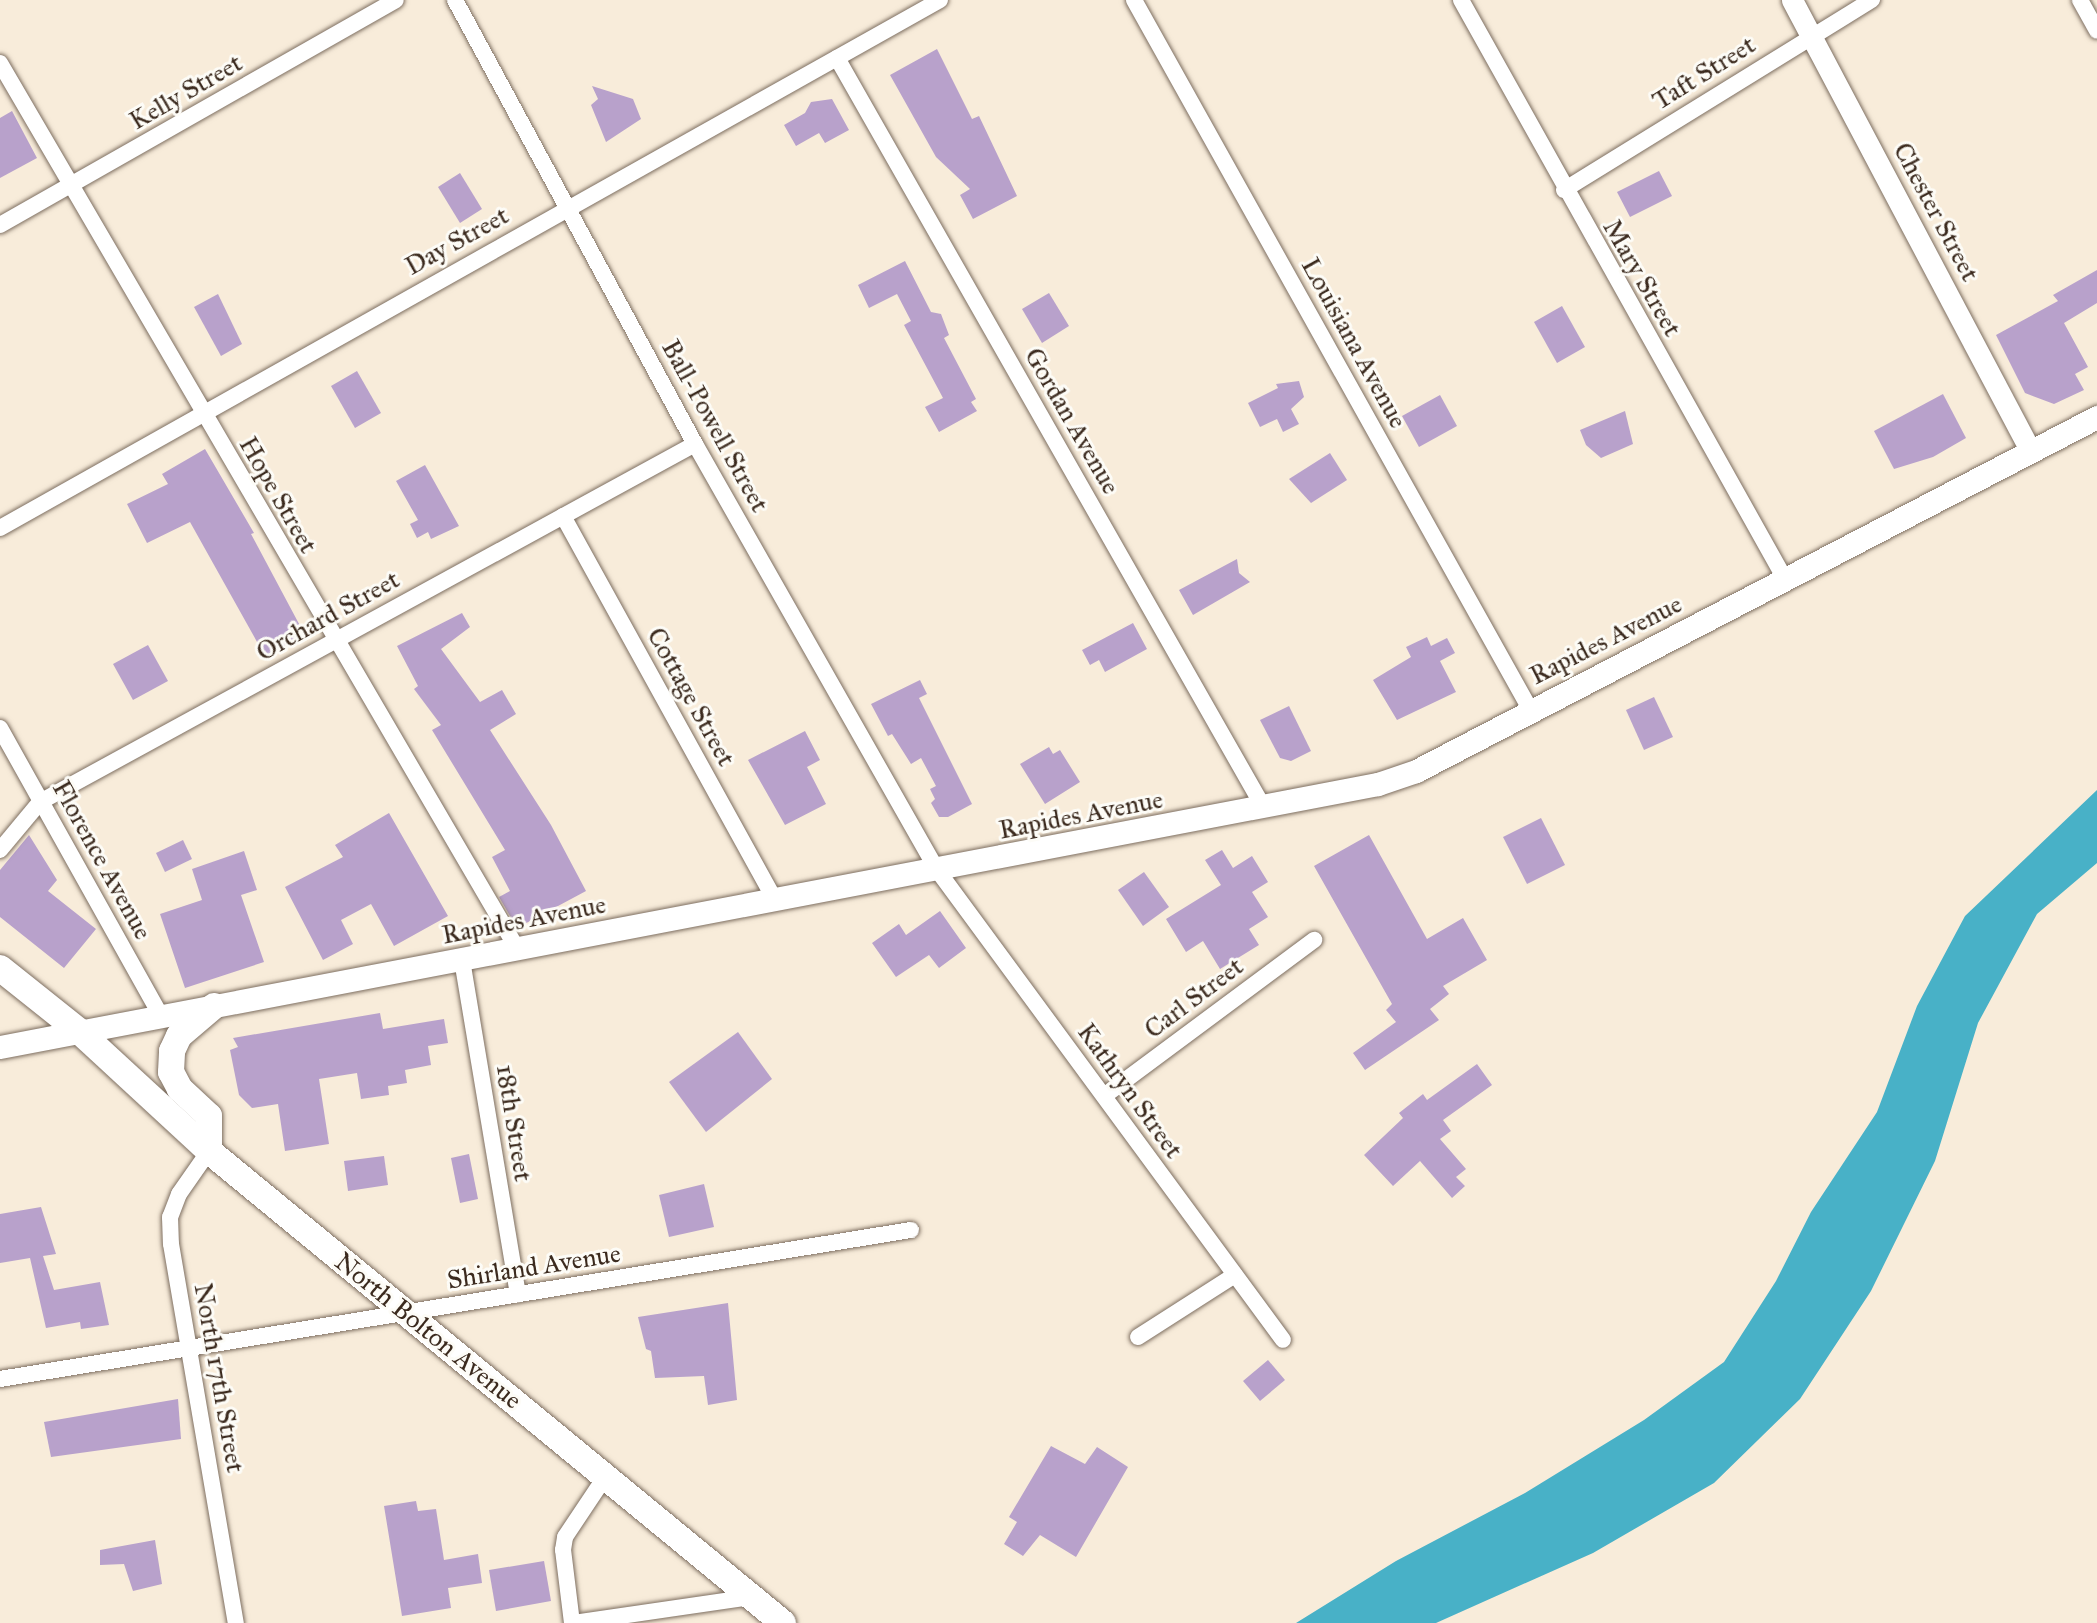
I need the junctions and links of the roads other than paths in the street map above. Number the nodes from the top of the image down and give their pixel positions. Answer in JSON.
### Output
{"nodes":[{"id":1,"x":396,"y":0,"type":"edge"},
{"id":2,"x":455,"y":0,"type":"edge"},
{"id":3,"x":940,"y":0,"type":"edge"},
{"id":4,"x":1134,"y":0,"type":"edge"},
{"id":5,"x":1461,"y":0,"type":"edge"},
{"id":6,"x":1792,"y":0,"type":"edge"},
{"id":7,"x":1872,"y":0,"type":"edge"},
{"id":8,"x":2080,"y":0,"type":"edge"},
{"id":9,"x":2097,"y":31,"type":"edge"},
{"id":10,"x":1810,"y":34,"type":"junction"},
{"id":11,"x":837,"y":58,"type":"junction"},
{"id":12,"x":0,"y":64,"type":"edge"},
{"id":13,"x":71,"y":185,"type":"junction"},
{"id":14,"x":1564,"y":190,"type":"junction"},
{"id":15,"x":569,"y":206,"type":"junction"},
{"id":16,"x":0,"y":225,"type":"edge"},
{"id":17,"x":201,"y":412,"type":"junction"},
{"id":18,"x":2097,"y":417,"type":"edge"},
{"id":19,"x":695,"y":444,"type":"junction"},
{"id":20,"x":2029,"y":450,"type":"junction"},
{"id":21,"x":563,"y":516,"type":"junction"},
{"id":22,"x":0,"y":528,"type":"edge"},
{"id":23,"x":1785,"y":579,"type":"junction"},
{"id":24,"x":335,"y":640,"type":"junction"},
{"id":25,"x":1531,"y":711,"type":"junction"},
{"id":26,"x":0,"y":728,"type":"edge"},
{"id":27,"x":40,"y":802,"type":"junction"},
{"id":28,"x":1264,"y":808,"type":"junction"},
{"id":29,"x":0,"y":849,"type":"edge"},
{"id":30,"x":939,"y":871,"type":"junction"},
{"id":31,"x":776,"y":902,"type":"junction"},
{"id":32,"x":1314,"y":940,"type":"dead end"},
{"id":33,"x":518,"y":950,"type":"junction"},
{"id":34,"x":462,"y":960,"type":"junction"},
{"id":35,"x":0,"y":968,"type":"edge"},
{"id":36,"x":214,"y":1006,"type":"junction"},
{"id":37,"x":161,"y":1016,"type":"junction"},
{"id":38,"x":79,"y":1031,"type":"junction"},
{"id":39,"x":0,"y":1047,"type":"edge"},
{"id":40,"x":1104,"y":1096,"type":"junction"},
{"id":41,"x":209,"y":1151,"type":"junction"},
{"id":42,"x":911,"y":1230,"type":"dead end"},
{"id":43,"x":1235,"y":1275,"type":"junction"},
{"id":44,"x":518,"y":1294,"type":"junction"},
{"id":45,"x":405,"y":1313,"type":"junction"},
{"id":46,"x":1138,"y":1337,"type":"dead end"},
{"id":47,"x":1283,"y":1340,"type":"dead end"},
{"id":48,"x":188,"y":1348,"type":"junction"},
{"id":49,"x":0,"y":1379,"type":"edge"},
{"id":50,"x":605,"y":1477,"type":"junction"},
{"id":51,"x":751,"y":1597,"type":"junction"},
{"id":52,"x":236,"y":1623,"type":"edge"},
{"id":53,"x":573,"y":1623,"type":"edge"},
{"id":54,"x":783,"y":1623,"type":"edge"}],
"edges":[{"from":1,"to":13,"type":"street","name":"Kelly Street"},
{"from":2,"to":15,"type":"street","name":"Ball-Powell Street"},
{"from":3,"to":11,"type":"street","name":"Day Street"},
{"from":4,"to":25,"type":"street","name":"Louisiana Avenue"},
{"from":5,"to":14,"type":"street","name":"Mary Street"},
{"from":6,"to":10,"type":"street","name":"Chester Street"},
{"from":7,"to":10,"type":"street","name":"Taft Street"},
{"from":8,"to":9,"type":"street"},
{"from":10,"to":14,"type":"street","name":"Taft Street"},
{"from":10,"to":20,"type":"street","name":"Chester Street"},
{"from":11,"to":15,"type":"street","name":"Day Street"},
{"from":11,"to":28,"type":"street","name":"Gordan Avenue"},
{"from":12,"to":13,"type":"street","name":"Hope Street"},
{"from":13,"to":16,"type":"street","name":"Kelly Street"},
{"from":13,"to":17,"type":"street","name":"Hope Street"},
{"from":14,"to":23,"type":"street","name":"Mary Street"},
{"from":15,"to":17,"type":"street","name":"Day Street"},
{"from":15,"to":19,"type":"street","name":"Ball-Powell Street"},
{"from":17,"to":22,"type":"street","name":"Day Street"},
{"from":17,"to":24,"type":"street","name":"Hope Street"},
{"from":18,"to":20,"type":"main road","name":"Rapides Avenue"},
{"from":19,"to":21,"type":"street","name":"Orchard Street"},
{"from":19,"to":30,"type":"street","name":"Ball-Powell Street"},
{"from":20,"to":23,"type":"main road","name":"Rapides Avenue"},
{"from":21,"to":24,"type":"street","name":"Orchard Street"},
{"from":21,"to":31,"type":"street","name":"Cottage Street"},
{"from":23,"to":25,"type":"main road","name":"Rapides Avenue"},
{"from":24,"to":27,"type":"street","name":"Orchard Street"},
{"from":24,"to":33,"type":"street","name":"Hope Street"},
{"from":25,"to":28,"type":"main road","name":"Rapides Avenue"},
{"from":26,"to":27,"type":"street","name":"Florence Avenue"},
{"from":27,"to":29,"type":"street","name":"Orchard Street"},
{"from":27,"to":37,"type":"street","name":"Florence Avenue"},
{"from":28,"to":30,"type":"main road","name":"Rapides Avenue"},
{"from":30,"to":31,"type":"main road","name":"Rapides Avenue"},
{"from":30,"to":40,"type":"street","name":"Kathryn Street"},
{"from":31,"to":33,"type":"main road","name":"Rapides Avenue"},
{"from":32,"to":40,"type":"street","name":"Carl Street"},
{"from":33,"to":34,"type":"main road","name":"Rapides Avenue"},
{"from":34,"to":36,"type":"main road","name":"Rapides Avenue"},
{"from":34,"to":44,"type":"street","name":"18th Street"},
{"from":35,"to":38,"type":"main road","name":"North Bolton Avenue"},
{"from":36,"to":37,"type":"main road","name":"Rapides Avenue"},
{"from":36,"to":41,"type":"main road"},
{"from":37,"to":38,"type":"main road","name":"Rapides Avenue"},
{"from":38,"to":39,"type":"main road","name":"Rapides Avenue"},
{"from":38,"to":41,"type":"main road","name":"North Bolton Avenue"},
{"from":40,"to":43,"type":"street","name":"Kathryn Street"},
{"from":41,"to":45,"type":"main road","name":"North Bolton Avenue"},
{"from":41,"to":48,"type":"street","name":"North 17th Street"},
{"from":42,"to":44,"type":"street","name":"Shirland Avenue"},
{"from":43,"to":46,"type":"street"},
{"from":43,"to":47,"type":"street","name":"Kathryn Street"},
{"from":44,"to":45,"type":"street","name":"Shirland Avenue"},
{"from":45,"to":48,"type":"street","name":"Shirland Avenue"},
{"from":45,"to":50,"type":"main road","name":"North Bolton Avenue"},
{"from":48,"to":49,"type":"street","name":"Shirland Avenue"},
{"from":48,"to":52,"type":"street","name":"North 17th Street"},
{"from":50,"to":51,"type":"main road","name":"North Bolton Avenue"},
{"from":50,"to":53,"type":"street"},
{"from":51,"to":53,"type":"street"},
{"from":51,"to":54,"type":"main road","name":"North Bolton Avenue"}]}
